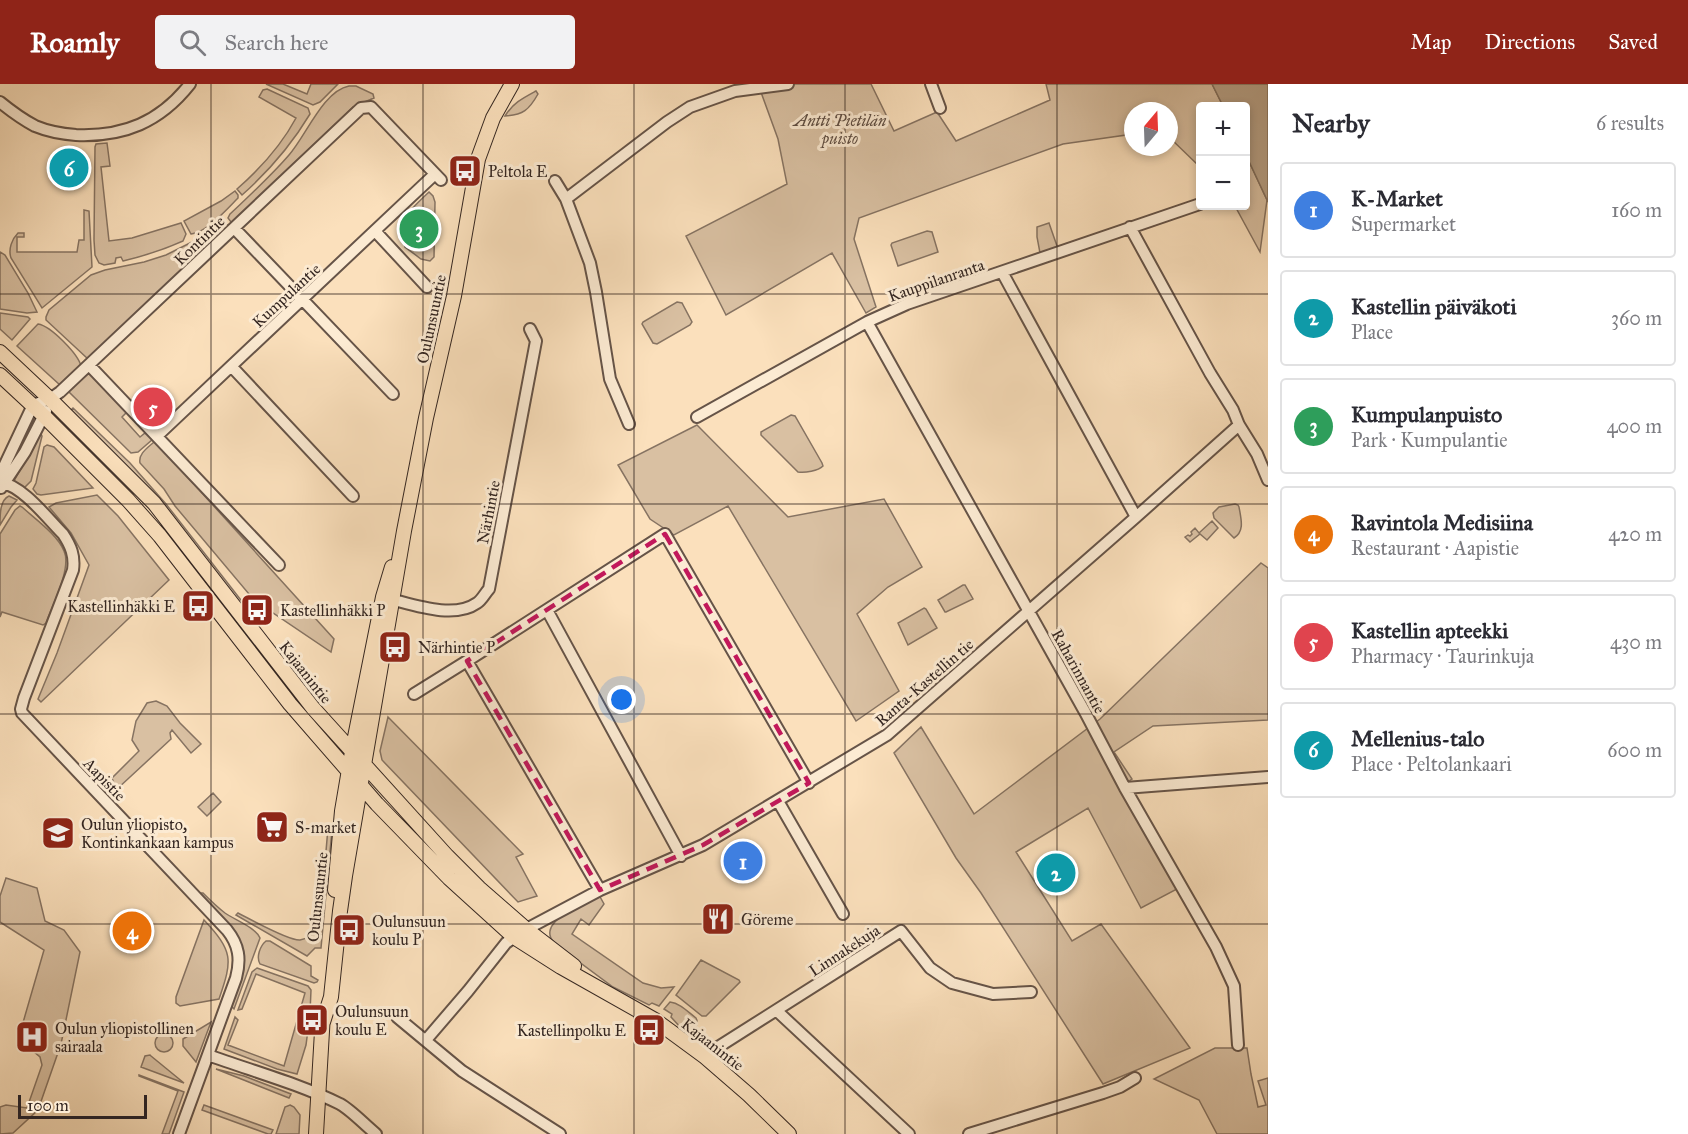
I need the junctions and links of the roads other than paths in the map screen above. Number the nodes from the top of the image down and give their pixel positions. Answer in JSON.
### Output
{"nodes":[{"id":1,"x":190,"y":84,"type":"edge"},
{"id":2,"x":513,"y":84,"type":"edge"},
{"id":3,"x":786,"y":84,"type":"edge"},
{"id":4,"x":930,"y":84,"type":"edge"},
{"id":5,"x":0,"y":102,"type":"edge"},
{"id":6,"x":940,"y":108,"type":"dead end"},
{"id":7,"x":438,"y":177,"type":"joint"},
{"id":8,"x":555,"y":181,"type":"dead end"},
{"id":9,"x":566,"y":198,"type":"junction"},
{"id":10,"x":1196,"y":205,"type":"edge"},
{"id":11,"x":1130,"y":227,"type":"junction"},
{"id":12,"x":234,"y":228,"type":"junction"},
{"id":13,"x":375,"y":231,"type":"junction"},
{"id":14,"x":1002,"y":272,"type":"junction"},
{"id":15,"x":427,"y":287,"type":"dead end"},
{"id":16,"x":303,"y":300,"type":"junction"},
{"id":17,"x":867,"y":322,"type":"junction"},
{"id":18,"x":530,"y":329,"type":"dead end"},
{"id":19,"x":0,"y":352,"type":"edge"},
{"id":20,"x":89,"y":365,"type":"junction"},
{"id":21,"x":232,"y":367,"type":"junction"},
{"id":22,"x":0,"y":375,"type":"edge"},
{"id":23,"x":393,"y":394,"type":"dead end"},
{"id":24,"x":50,"y":399,"type":"junction"},
{"id":25,"x":33,"y":405,"type":"junction"},
{"id":26,"x":44,"y":416,"type":"junction"},
{"id":27,"x":697,"y":417,"type":"dead end"},
{"id":28,"x":629,"y":424,"type":"dead end"},
{"id":29,"x":1239,"y":424,"type":"junction"},
{"id":30,"x":158,"y":436,"type":"junction"},
{"id":31,"x":1268,"y":480,"type":"edge"},
{"id":32,"x":1,"y":481,"type":"edge"},
{"id":33,"x":353,"y":496,"type":"dead end"},
{"id":34,"x":1136,"y":518,"type":"junction"},
{"id":35,"x":279,"y":565,"type":"dead end"},
{"id":36,"x":388,"y":598,"type":"junction"},
{"id":37,"x":547,"y":610,"type":"junction"},
{"id":38,"x":1029,"y":611,"type":"junction"},
{"id":39,"x":467,"y":661,"type":"junction"},
{"id":40,"x":414,"y":694,"type":"dead end"},
{"id":41,"x":352,"y":752,"type":"junction"},
{"id":42,"x":364,"y":766,"type":"junction"},
{"id":43,"x":349,"y":772,"type":"junction"},
{"id":44,"x":1268,"y":777,"type":"edge"},
{"id":45,"x":809,"y":783,"type":"junction"},
{"id":46,"x":361,"y":786,"type":"junction"},
{"id":47,"x":1125,"y":788,"type":"junction"},
{"id":48,"x":778,"y":801,"type":"junction"},
{"id":49,"x":681,"y":856,"type":"junction"},
{"id":50,"x":600,"y":890,"type":"junction"},
{"id":51,"x":843,"y":914,"type":"dead end"},
{"id":52,"x":521,"y":933,"type":"junction"},
{"id":53,"x":1031,"y":992,"type":"dead end"},
{"id":54,"x":777,"y":1011,"type":"junction"},
{"id":55,"x":397,"y":1017,"type":"dead end"},
{"id":56,"x":323,"y":1022,"type":"junction"},
{"id":57,"x":426,"y":1040,"type":"junction"},
{"id":58,"x":1238,"y":1045,"type":"dead end"},
{"id":59,"x":208,"y":1055,"type":"junction"},
{"id":60,"x":704,"y":1056,"type":"junction"},
{"id":61,"x":1135,"y":1078,"type":"dead end"},
{"id":62,"x":319,"y":1096,"type":"junction"},
{"id":63,"x":179,"y":1134,"type":"edge"},
{"id":64,"x":316,"y":1134,"type":"edge"},
{"id":65,"x":376,"y":1134,"type":"edge"},
{"id":66,"x":560,"y":1134,"type":"edge"},
{"id":67,"x":789,"y":1134,"type":"edge"},
{"id":68,"x":909,"y":1134,"type":"edge"},
{"id":69,"x":969,"y":1134,"type":"edge"}],
"edges":[{"from":1,"to":5,"type":"street"},
{"from":2,"to":36,"type":"main road","name":"Oulunsuuntie"},
{"from":3,"to":9,"type":"street"},
{"from":4,"to":6,"type":"street"},
{"from":7,"to":12,"type":"street","name":"Kontintie"},
{"from":7,"to":13,"type":"street","name":"Kumpulantie"},
{"from":8,"to":9,"type":"street"},
{"from":9,"to":28,"type":"street"},
{"from":10,"to":11,"type":"street","name":"Kauppilanranta"},
{"from":11,"to":14,"type":"street","name":"Kauppilanranta"},
{"from":11,"to":29,"type":"street"},
{"from":12,"to":16,"type":"street"},
{"from":12,"to":20,"type":"street","name":"Kontintie"},
{"from":13,"to":15,"type":"street"},
{"from":13,"to":16,"type":"street","name":"Kumpulantie"},
{"from":14,"to":17,"type":"street","name":"Kauppilanranta"},
{"from":14,"to":34,"type":"street"},
{"from":16,"to":21,"type":"street","name":"Kumpulantie"},
{"from":16,"to":23,"type":"street"},
{"from":17,"to":27,"type":"street","name":"Kauppilanranta"},
{"from":17,"to":38,"type":"street","name":"Raharinnantie"},
{"from":18,"to":36,"type":"street","name":"Närhintie"},
{"from":19,"to":24,"type":"main road","name":"Kajaanintie"},
{"from":20,"to":24,"type":"street","name":"Kontintie"},
{"from":20,"to":30,"type":"street"},
{"from":21,"to":30,"type":"street","name":"Kumpulantie"},
{"from":21,"to":33,"type":"street"},
{"from":22,"to":25,"type":"main road","name":"Kajaanintie"},
{"from":24,"to":25,"type":"street"},
{"from":24,"to":26,"type":"street"},
{"from":24,"to":41,"type":"main road","name":"Kajaanintie"},
{"from":25,"to":26,"type":"main road","name":"Kajaanintie"},
{"from":25,"to":32,"type":"street"},
{"from":26,"to":32,"type":"street"},
{"from":26,"to":43,"type":"main road","name":"Kajaanintie"},
{"from":29,"to":31,"type":"street"},
{"from":29,"to":34,"type":"street","name":"Ranta-Kastellin tie"},
{"from":30,"to":35,"type":"street"},
{"from":32,"to":59,"type":"street","name":"Aapistie"},
{"from":34,"to":38,"type":"street","name":"Ranta-Kastellin tie"},
{"from":36,"to":41,"type":"main road","name":"Oulunsuuntie"},
{"from":36,"to":42,"type":"main road","name":"Oulunsuuntie"},
{"from":37,"to":39,"type":"street"},
{"from":37,"to":45,"type":"street"},
{"from":37,"to":49,"type":"street"},
{"from":38,"to":45,"type":"street","name":"Ranta-Kastellin tie"},
{"from":38,"to":47,"type":"street","name":"Raharinnantie"},
{"from":39,"to":40,"type":"street"},
{"from":39,"to":50,"type":"street"},
{"from":41,"to":42,"type":"main road","name":"Kajaanintie"},
{"from":41,"to":43,"type":"main road","name":"Oulunsuuntie"},
{"from":42,"to":46,"type":"main road","name":"Oulunsuuntie"},
{"from":42,"to":52,"type":"main road","name":"Kajaanintie"},
{"from":43,"to":46,"type":"main road","name":"Kajaanintie"},
{"from":43,"to":56,"type":"main road","name":"Oulunsuuntie"},
{"from":44,"to":47,"type":"street"},
{"from":45,"to":48,"type":"street","name":"Ranta-Kastellin tie"},
{"from":46,"to":52,"type":"main road","name":"Kajaanintie"},
{"from":46,"to":56,"type":"main road","name":"Oulunsuuntie"},
{"from":47,"to":58,"type":"street","name":"Raharinnantie"},
{"from":48,"to":49,"type":"street","name":"Ranta-Kastellin tie"},
{"from":48,"to":51,"type":"street"},
{"from":49,"to":50,"type":"street","name":"Ranta-Kastellin tie"},
{"from":50,"to":52,"type":"street","name":"Ranta-Kastellin tie"},
{"from":52,"to":57,"type":"street","name":"Ranta-Kastellin tie"},
{"from":52,"to":60,"type":"main road","name":"Kajaanintie"},
{"from":53,"to":54,"type":"street","name":"Linnakekuja"},
{"from":54,"to":60,"type":"street","name":"Linnakekuja"},
{"from":54,"to":68,"type":"street"},
{"from":55,"to":57,"type":"street"},
{"from":56,"to":62,"type":"main road","name":"Oulunsuuntie"},
{"from":57,"to":66,"type":"street"},
{"from":59,"to":62,"type":"street"},
{"from":59,"to":63,"type":"street"},
{"from":60,"to":67,"type":"main road","name":"Kajaanintie"},
{"from":61,"to":69,"type":"street"},
{"from":62,"to":64,"type":"main road","name":"Oulunsuuntie"},
{"from":62,"to":65,"type":"street"}]}
